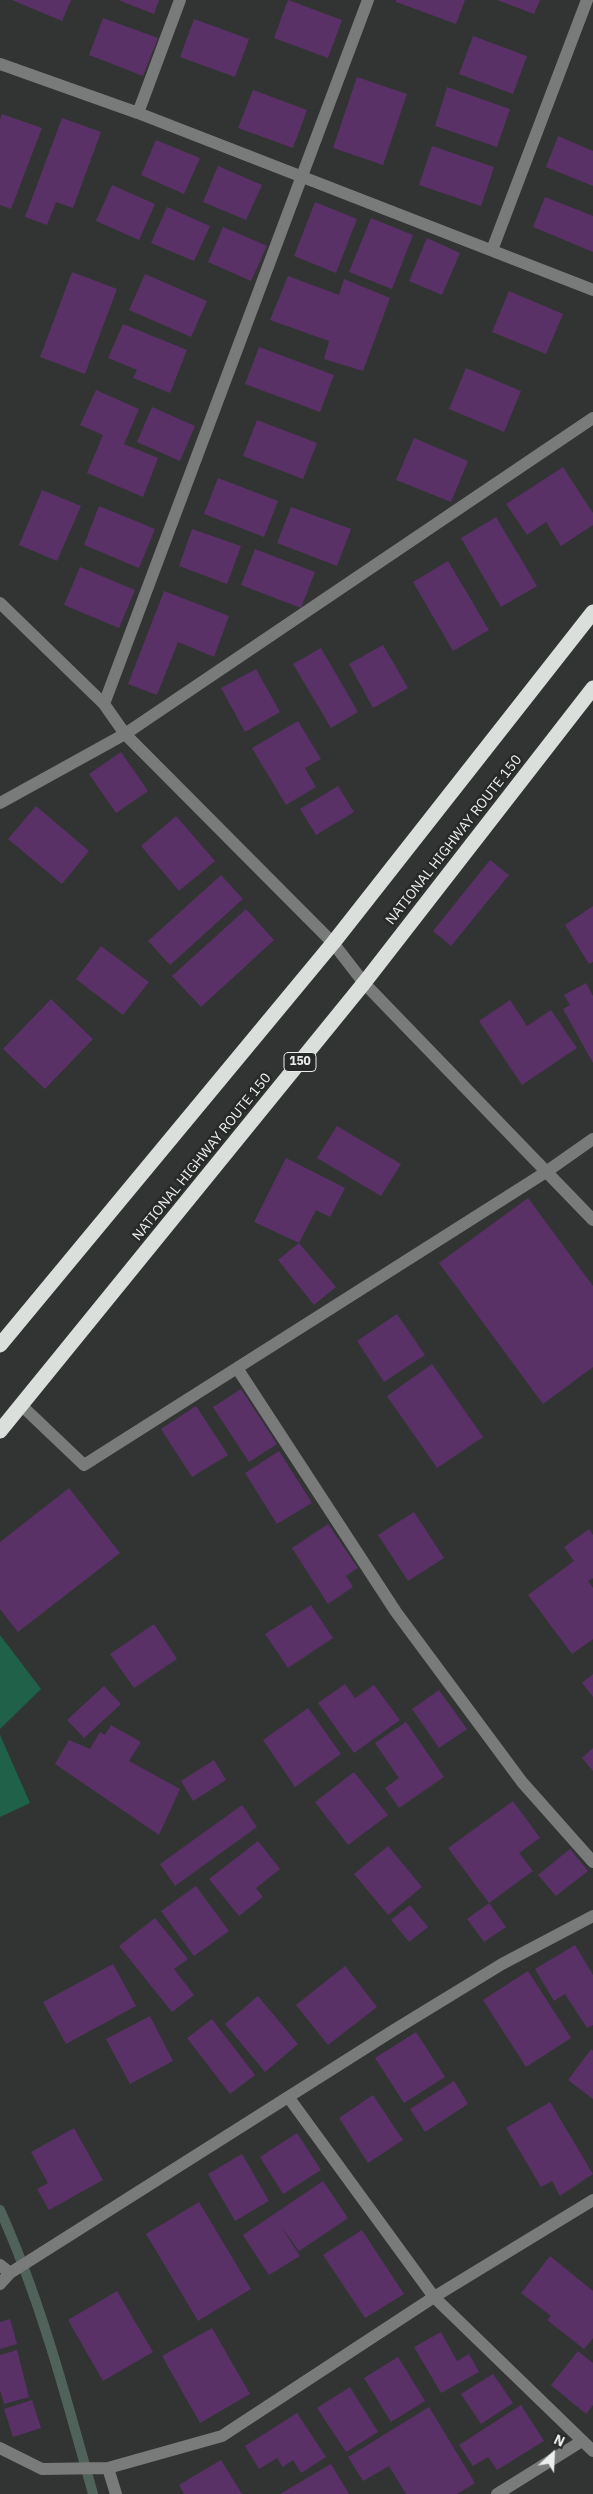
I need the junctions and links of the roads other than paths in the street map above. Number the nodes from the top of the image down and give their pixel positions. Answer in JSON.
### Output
{"nodes":[{"id":1,"x":180,"y":0,"type":"edge"},
{"id":2,"x":368,"y":0,"type":"edge"},
{"id":3,"x":587,"y":0,"type":"edge"},
{"id":4,"x":0,"y":64,"type":"edge"},
{"id":5,"x":138,"y":113,"type":"junction"},
{"id":6,"x":303,"y":176,"type":"junction"},
{"id":7,"x":492,"y":250,"type":"junction"},
{"id":8,"x":593,"y":290,"type":"edge"},
{"id":9,"x":593,"y":418,"type":"edge"},
{"id":10,"x":0,"y":603,"type":"edge"},
{"id":11,"x":593,"y":612,"type":"edge"},
{"id":12,"x":593,"y":688,"type":"edge"},
{"id":13,"x":104,"y":704,"type":"junction"},
{"id":14,"x":125,"y":734,"type":"junction"},
{"id":15,"x":0,"y":803,"type":"edge"},
{"id":16,"x":333,"y":943,"type":"junction"},
{"id":17,"x":364,"y":983,"type":"junction"},
{"id":18,"x":593,"y":1139,"type":"edge"},
{"id":19,"x":546,"y":1172,"type":"junction"},
{"id":20,"x":593,"y":1220,"type":"edge"},
{"id":21,"x":0,"y":1345,"type":"edge"},
{"id":22,"x":237,"y":1368,"type":"junction"},
{"id":23,"x":21,"y":1405,"type":"junction"},
{"id":24,"x":0,"y":1431,"type":"edge"},
{"id":25,"x":593,"y":1862,"type":"edge"},
{"id":26,"x":593,"y":1916,"type":"edge"},
{"id":27,"x":289,"y":2098,"type":"junction"},
{"id":28,"x":593,"y":2200,"type":"edge"},
{"id":29,"x":0,"y":2264,"type":"edge"},
{"id":30,"x":10,"y":2273,"type":"junction"},
{"id":31,"x":0,"y":2284,"type":"edge"},
{"id":32,"x":434,"y":2297,"type":"junction"},
{"id":33,"x":582,"y":2441,"type":"junction"},
{"id":34,"x":0,"y":2448,"type":"edge"},
{"id":35,"x":593,"y":2450,"type":"edge"},
{"id":36,"x":108,"y":2468,"type":"junction"},
{"id":37,"x":116,"y":2494,"type":"edge"},
{"id":38,"x":497,"y":2494,"type":"edge"}],
"edges":[{"from":1,"to":5,"type":"street"},
{"from":2,"to":6,"type":"street"},
{"from":3,"to":7,"type":"street"},
{"from":4,"to":5,"type":"street"},
{"from":5,"to":6,"type":"street"},
{"from":6,"to":7,"type":"street"},
{"from":6,"to":13,"type":"street"},
{"from":7,"to":8,"type":"street"},
{"from":9,"to":14,"type":"street"},
{"from":10,"to":13,"type":"street"},
{"from":11,"to":16,"type":"highway"},
{"from":12,"to":17,"type":"highway","name":"NATIONAL HIGHWAY ROUTE 150","number":"150"},
{"from":13,"to":14,"type":"street"},
{"from":14,"to":15,"type":"street"},
{"from":14,"to":16,"type":"street"},
{"from":16,"to":17,"type":"street"},
{"from":16,"to":21,"type":"highway"},
{"from":17,"to":19,"type":"street"},
{"from":17,"to":23,"type":"highway","name":"NATIONAL HIGHWAY ROUTE 150","number":"150"},
{"from":18,"to":19,"type":"street"},
{"from":19,"to":20,"type":"street"},
{"from":19,"to":22,"type":"street"},
{"from":22,"to":23,"type":"street"},
{"from":22,"to":25,"type":"street"},
{"from":23,"to":24,"type":"highway","name":"NATIONAL HIGHWAY ROUTE 150","number":"150"},
{"from":26,"to":27,"type":"street"},
{"from":27,"to":30,"type":"street"},
{"from":27,"to":32,"type":"street"},
{"from":28,"to":32,"type":"street"},
{"from":29,"to":30,"type":"street"},
{"from":30,"to":31,"type":"street"},
{"from":32,"to":33,"type":"street"},
{"from":32,"to":36,"type":"street"},
{"from":33,"to":35,"type":"street"},
{"from":33,"to":38,"type":"street"},
{"from":34,"to":36,"type":"street"},
{"from":36,"to":37,"type":"street"}]}
